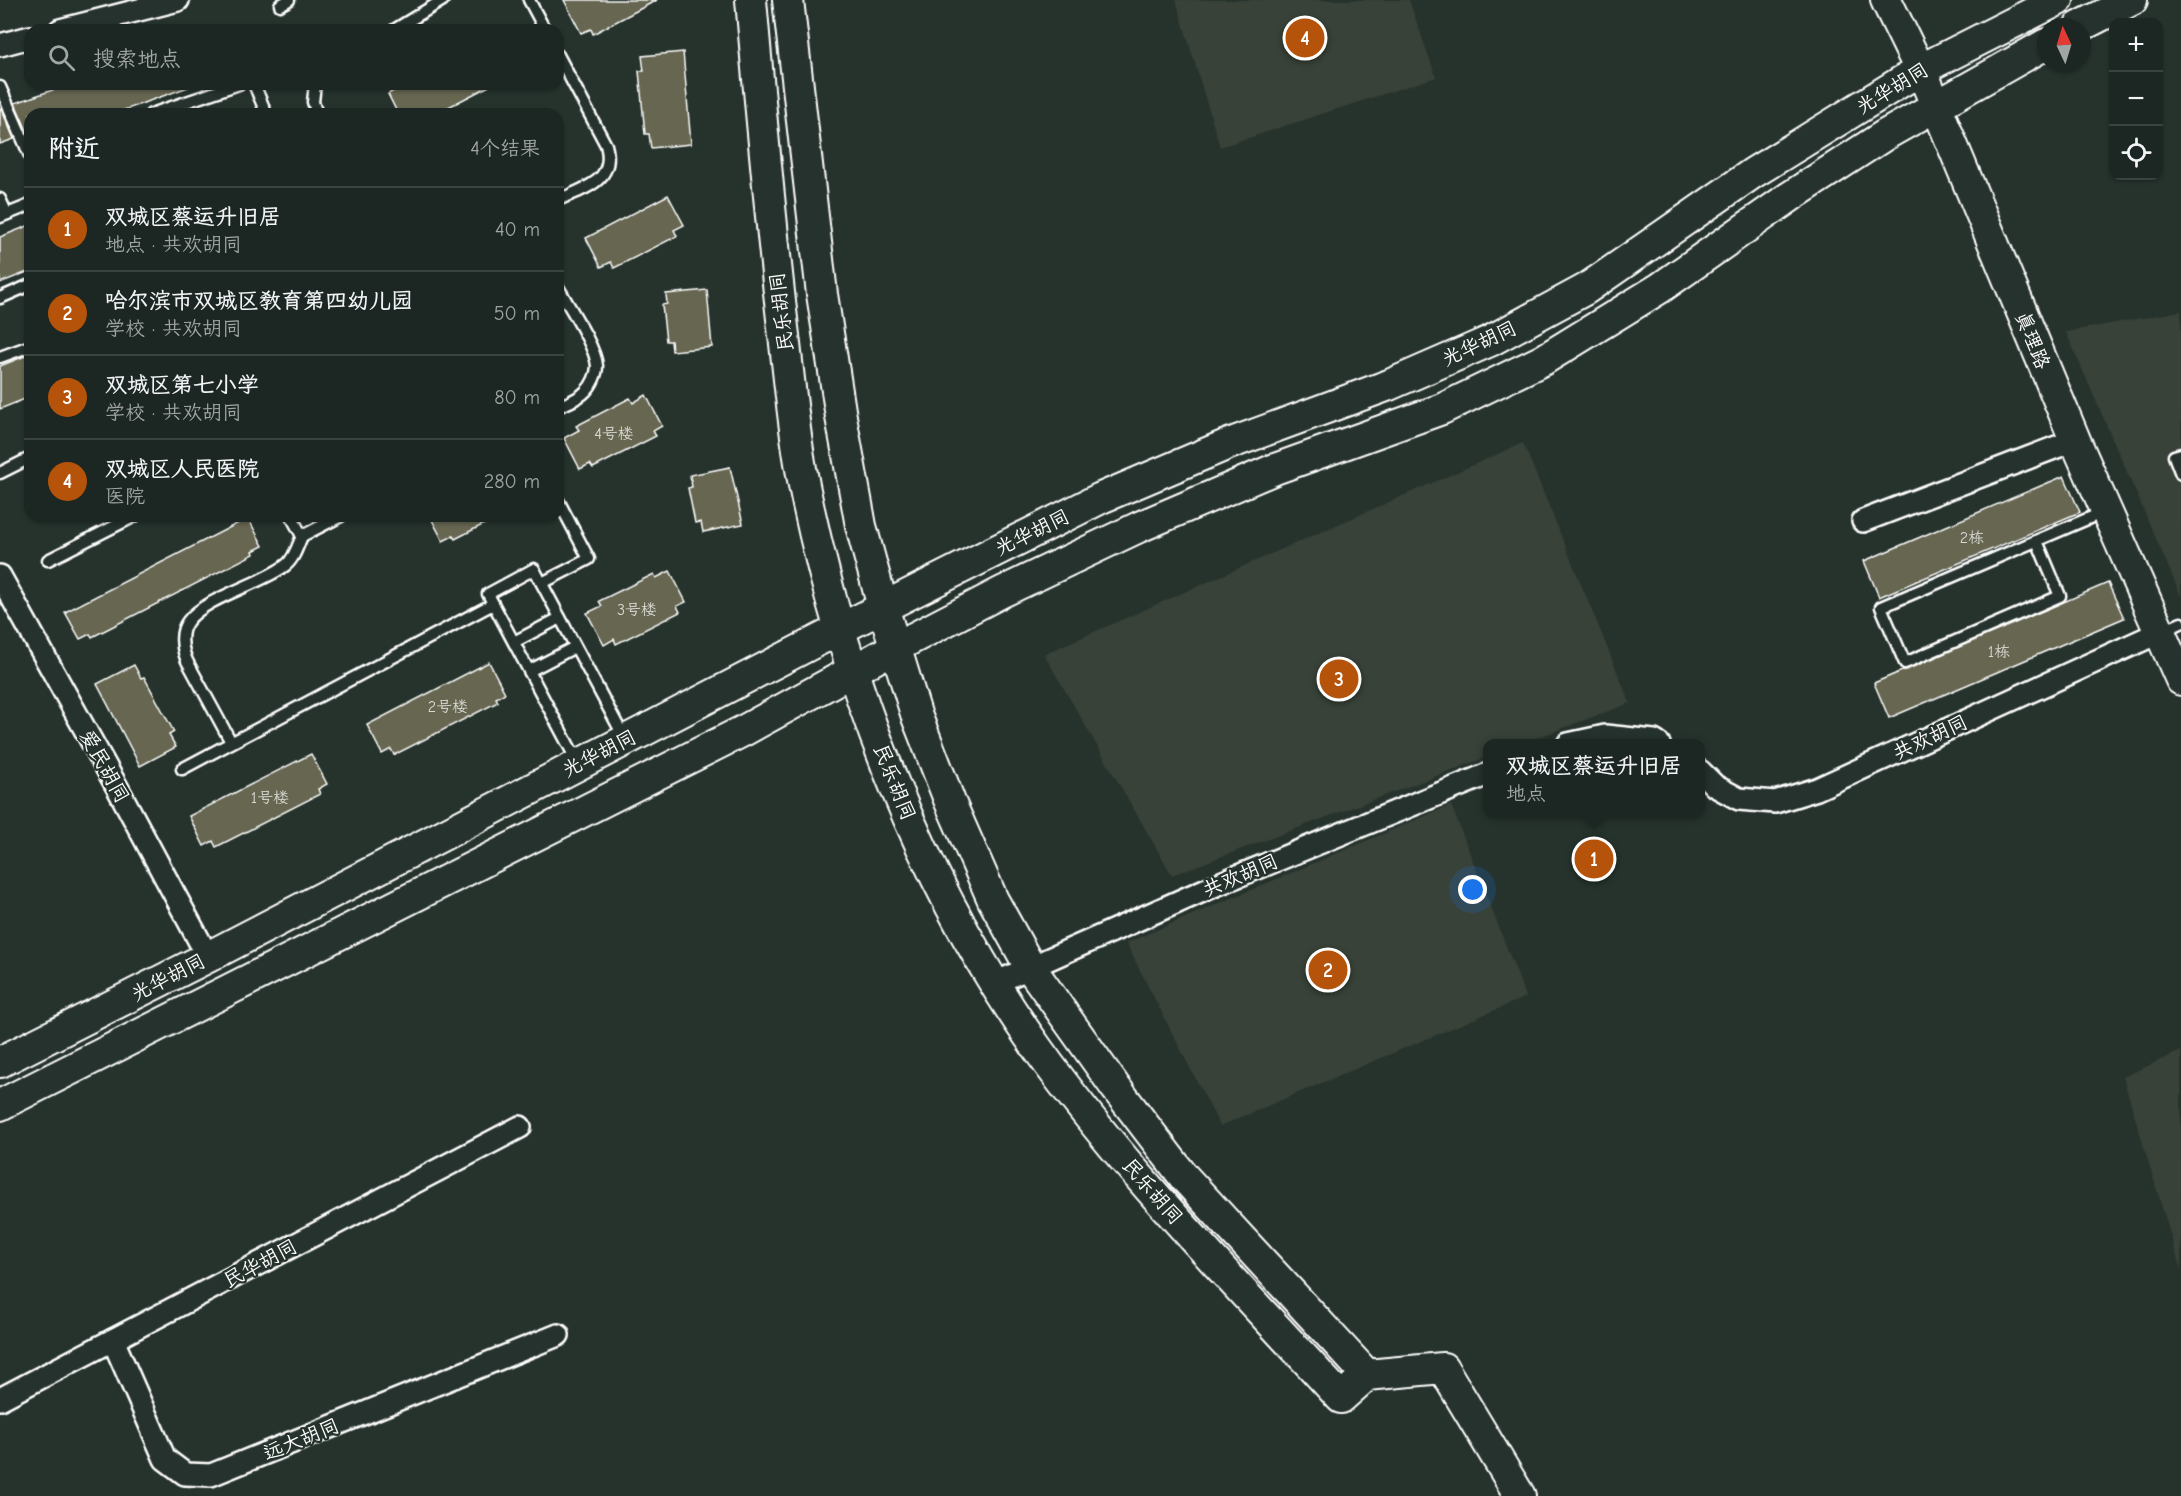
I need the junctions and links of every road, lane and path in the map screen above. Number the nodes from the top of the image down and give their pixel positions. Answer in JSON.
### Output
{"nodes":[{"id":1,"x":178,"y":0,"type":"edge"},
{"id":2,"x":442,"y":0,"type":"edge"},
{"id":3,"x":529,"y":0,"type":"edge"},
{"id":4,"x":751,"y":0,"type":"edge"},
{"id":5,"x":788,"y":0,"type":"edge"},
{"id":6,"x":1886,"y":0,"type":"edge"},
{"id":7,"x":2058,"y":0,"type":"edge"},
{"id":8,"x":2132,"y":0,"type":"edge"},
{"id":9,"x":2091,"y":21,"type":"edge"},
{"id":10,"x":84,"y":24,"type":"edge"},
{"id":11,"x":404,"y":24,"type":"edge"},
{"id":12,"x":542,"y":24,"type":"edge"},
{"id":13,"x":24,"y":39,"type":"edge"},
{"id":14,"x":0,"y":45,"type":"edge"},
{"id":15,"x":2037,"y":49,"type":"edge"},
{"id":16,"x":564,"y":66,"type":"edge"},
{"id":17,"x":1920,"y":70,"type":"junction"},
{"id":18,"x":0,"y":87,"type":"edge"},
{"id":19,"x":221,"y":90,"type":"edge"},
{"id":20,"x":257,"y":90,"type":"edge"},
{"id":21,"x":314,"y":90,"type":"edge"},
{"id":22,"x":1936,"y":106,"type":"junction"},
{"id":23,"x":169,"y":108,"type":"edge"},
{"id":24,"x":264,"y":108,"type":"edge"},
{"id":25,"x":315,"y":108,"type":"edge"},
{"id":26,"x":24,"y":142,"type":"edge"},
{"id":27,"x":564,"y":197,"type":"edge"},
{"id":28,"x":0,"y":199,"type":"edge"},
{"id":29,"x":24,"y":207,"type":"edge"},
{"id":30,"x":3,"y":215,"type":"edge"},
{"id":31,"x":24,"y":287,"type":"edge"},
{"id":32,"x":0,"y":297,"type":"edge"},
{"id":33,"x":564,"y":300,"type":"edge"},
{"id":34,"x":24,"y":348,"type":"edge"},
{"id":35,"x":0,"y":357,"type":"edge"},
{"id":36,"x":564,"y":404,"type":"edge"},
{"id":37,"x":2074,"y":440,"type":"junction"},
{"id":38,"x":2181,"y":453,"type":"edge"},
{"id":39,"x":24,"y":461,"type":"edge"},
{"id":40,"x":0,"y":473,"type":"edge"},
{"id":41,"x":2181,"y":474,"type":"edge"},
{"id":42,"x":564,"y":511,"type":"edge"},
{"id":43,"x":2106,"y":511,"type":"junction"},
{"id":44,"x":1863,"y":521,"type":"dead end"},
{"id":45,"x":123,"y":522,"type":"edge"},
{"id":46,"x":294,"y":522,"type":"edge"},
{"id":47,"x":329,"y":522,"type":"edge"},
{"id":48,"x":302,"y":536,"type":"junction"},
{"id":49,"x":2037,"y":541,"type":"junction"},
{"id":50,"x":48,"y":560,"type":"dead end"},
{"id":51,"x":0,"y":576,"type":"edge"},
{"id":52,"x":542,"y":583,"type":"junction"},
{"id":53,"x":493,"y":604,"type":"junction"},
{"id":54,"x":883,"y":607,"type":"junction"},
{"id":55,"x":560,"y":618,"type":"junction"},
{"id":56,"x":2171,"y":627,"type":"edge"},
{"id":57,"x":840,"y":629,"type":"junction"},
{"id":58,"x":514,"y":642,"type":"junction"},
{"id":59,"x":575,"y":646,"type":"junction"},
{"id":60,"x":896,"y":646,"type":"junction"},
{"id":61,"x":853,"y":669,"type":"junction"},
{"id":62,"x":529,"y":671,"type":"junction"},
{"id":63,"x":2181,"y":680,"type":"edge"},
{"id":64,"x":625,"y":739,"type":"junction"},
{"id":65,"x":1591,"y":739,"type":"edge"},
{"id":66,"x":1634,"y":739,"type":"edge"},
{"id":67,"x":231,"y":742,"type":"junction"},
{"id":68,"x":578,"y":763,"type":"junction"},
{"id":69,"x":182,"y":769,"type":"dead end"},
{"id":70,"x":1705,"y":775,"type":"edge"},
{"id":71,"x":1483,"y":776,"type":"edge"},
{"id":72,"x":208,"y":957,"type":"junction"},
{"id":73,"x":1030,"y":967,"type":"junction"},
{"id":74,"x":995,"y":983,"type":"junction"},
{"id":75,"x":0,"y":1062,"type":"edge"},
{"id":76,"x":0,"y":1105,"type":"edge"},
{"id":77,"x":520,"y":1127,"type":"dead end"},
{"id":78,"x":558,"y":1335,"type":"dead end"},
{"id":79,"x":113,"y":1340,"type":"junction"},
{"id":80,"x":1367,"y":1375,"type":"junction"},
{"id":81,"x":0,"y":1400,"type":"edge"},
{"id":82,"x":1520,"y":1496,"type":"edge"}],
"edges":[{"from":1,"to":10,"type":"street"},
{"from":2,"to":11,"type":"lane"},
{"from":3,"to":12,"type":"lane"},
{"from":4,"to":57,"type":"main road","name":"民乐胡同"},
{"from":5,"to":54,"type":"main road","name":"民乐胡同"},
{"from":6,"to":17,"type":"main road","name":"真理路"},
{"from":7,"to":17,"type":"main road","name":"光华胡同"},
{"from":8,"to":9,"type":"main road"},
{"from":13,"to":14,"type":"street"},
{"from":15,"to":22,"type":"main road","name":"光华胡同"},
{"from":16,"to":27,"type":"lane"},
{"from":17,"to":22,"type":"main road","name":"真理路"},
{"from":17,"to":54,"type":"main road","name":"光华胡同"},
{"from":18,"to":26,"type":"lane"},
{"from":19,"to":23,"type":"lane"},
{"from":20,"to":24,"type":"lane"},
{"from":21,"to":25,"type":"lane"},
{"from":22,"to":37,"type":"main road","name":"真理路"},
{"from":22,"to":60,"type":"main road","name":"光华胡同"},
{"from":28,"to":30,"type":"lane"},
{"from":29,"to":30,"type":"lane"},
{"from":31,"to":32,"type":"lane"},
{"from":33,"to":36,"type":"lane"},
{"from":34,"to":35,"type":"lane"},
{"from":37,"to":43,"type":"main road","name":"真理路"},
{"from":37,"to":44,"type":"street"},
{"from":38,"to":41,"type":"lane"},
{"from":39,"to":40,"type":"lane"},
{"from":42,"to":52,"type":"lane"},
{"from":43,"to":49,"type":"lane"},
{"from":43,"to":56,"type":"main road","name":"真理路"},
{"from":45,"to":50,"type":"lane"},
{"from":46,"to":48,"type":"lane"},
{"from":47,"to":48,"type":"lane"},
{"from":48,"to":67,"type":"lane"},
{"from":49,"to":49,"type":"lane"},
{"from":51,"to":72,"type":"street","name":"爱民胡同"},
{"from":52,"to":53,"type":"lane"},
{"from":52,"to":55,"type":"lane"},
{"from":53,"to":58,"type":"lane"},
{"from":53,"to":67,"type":"lane"},
{"from":54,"to":57,"type":"main road","name":"光华胡同"},
{"from":54,"to":60,"type":"main road","name":"民乐胡同"},
{"from":55,"to":58,"type":"lane"},
{"from":55,"to":59,"type":"lane"},
{"from":56,"to":63,"type":"main road","name":"真理路"},
{"from":56,"to":70,"type":"street","name":"共欢胡同"},
{"from":57,"to":61,"type":"main road","name":"民乐胡同"},
{"from":57,"to":64,"type":"main road","name":"光华胡同"},
{"from":58,"to":62,"type":"lane"},
{"from":59,"to":62,"type":"lane"},
{"from":59,"to":64,"type":"lane"},
{"from":60,"to":61,"type":"main road","name":"光华胡同"},
{"from":60,"to":73,"type":"main road","name":"民乐胡同"},
{"from":61,"to":74,"type":"main road","name":"民乐胡同"},
{"from":61,"to":76,"type":"main road","name":"光华胡同"},
{"from":62,"to":68,"type":"lane"},
{"from":64,"to":68,"type":"main road","name":"光华胡同"},
{"from":65,"to":66,"type":"street"},
{"from":67,"to":69,"type":"lane"},
{"from":68,"to":72,"type":"main road","name":"光华胡同"},
{"from":71,"to":73,"type":"street","name":"共欢胡同"},
{"from":72,"to":75,"type":"main road","name":"光华胡同"},
{"from":73,"to":74,"type":"street","name":"共欢胡同"},
{"from":73,"to":80,"type":"main road","name":"民乐胡同"},
{"from":74,"to":80,"type":"main road","name":"民乐胡同"},
{"from":77,"to":79,"type":"street","name":"民华胡同"},
{"from":78,"to":79,"type":"street","name":"远大胡同"},
{"from":79,"to":81,"type":"street","name":"民华胡同"},
{"from":80,"to":82,"type":"main road"}]}
